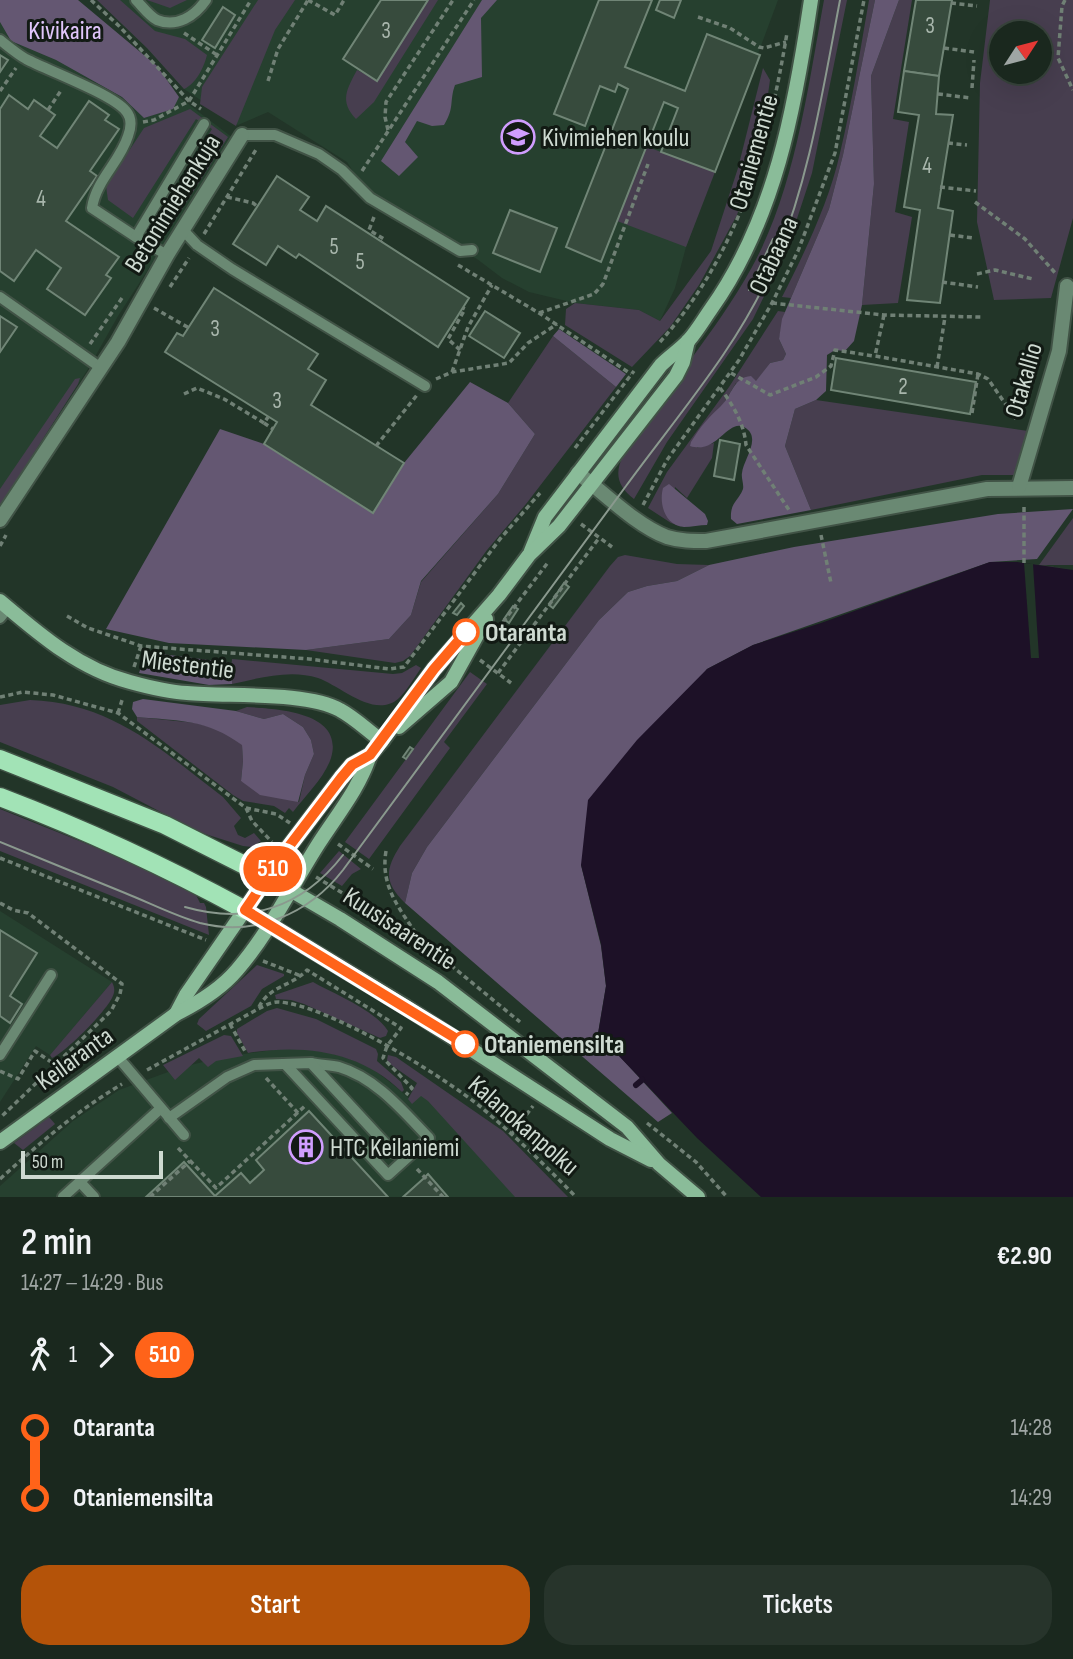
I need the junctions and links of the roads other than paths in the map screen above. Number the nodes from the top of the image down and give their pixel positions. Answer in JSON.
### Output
{"nodes":[{"id":1,"x":136,"y":0,"type":"edge"},
{"id":2,"x":206,"y":0,"type":"edge"},
{"id":3,"x":811,"y":0,"type":"edge"},
{"id":4,"x":0,"y":40,"type":"edge"},
{"id":5,"x":204,"y":124,"type":"dead end"},
{"id":6,"x":242,"y":135,"type":"joint"},
{"id":7,"x":183,"y":230,"type":"junction"},
{"id":8,"x":136,"y":237,"type":"junction"},
{"id":9,"x":472,"y":250,"type":"dead end"},
{"id":10,"x":167,"y":255,"type":"junction"},
{"id":11,"x":1068,"y":286,"type":"road end"},
{"id":12,"x":0,"y":298,"type":"edge"},
{"id":13,"x":688,"y":341,"type":"junction"},
{"id":14,"x":100,"y":368,"type":"junction"},
{"id":15,"x":425,"y":386,"type":"road end"},
{"id":16,"x":578,"y":473,"type":"junction"},
{"id":17,"x":593,"y":484,"type":"junction"},
{"id":18,"x":1073,"y":488,"type":"edge"},
{"id":19,"x":1021,"y":493,"type":"junction"},
{"id":20,"x":0,"y":520,"type":"edge"},
{"id":21,"x":529,"y":555,"type":"junction"},
{"id":22,"x":499,"y":595,"type":"junction"},
{"id":23,"x":3,"y":609,"type":"edge"},
{"id":24,"x":382,"y":741,"type":"junction"},
{"id":25,"x":370,"y":755,"type":"junction"},
{"id":26,"x":0,"y":759,"type":"edge"},
{"id":27,"x":0,"y":797,"type":"edge"},
{"id":28,"x":268,"y":877,"type":"junction"},
{"id":29,"x":291,"y":891,"type":"junction"},
{"id":30,"x":245,"y":910,"type":"junction"},
{"id":31,"x":269,"y":924,"type":"junction"},
{"id":32,"x":51,"y":975,"type":"dead end"},
{"id":33,"x":176,"y":1014,"type":"junction"},
{"id":34,"x":0,"y":1055,"type":"edge"},
{"id":35,"x":117,"y":1056,"type":"junction"},
{"id":36,"x":312,"y":1063,"type":"junction"},
{"id":37,"x":286,"y":1065,"type":"junction"},
{"id":38,"x":160,"y":1109,"type":"junction"},
{"id":39,"x":169,"y":1118,"type":"junction"},
{"id":40,"x":184,"y":1135,"type":"dead end"},
{"id":41,"x":0,"y":1142,"type":"edge"},
{"id":42,"x":394,"y":1153,"type":"dead end"},
{"id":43,"x":659,"y":1164,"type":"junction"},
{"id":44,"x":80,"y":1182,"type":"junction"},
{"id":45,"x":63,"y":1197,"type":"edge"},
{"id":46,"x":94,"y":1197,"type":"edge"},
{"id":47,"x":698,"y":1197,"type":"edge"}],
"edges":[{"from":1,"to":2,"type":"lane"},
{"from":3,"to":13,"type":"main road","name":"Otaniementie"},
{"from":4,"to":8,"type":"lane"},
{"from":5,"to":8,"type":"lane"},
{"from":6,"to":7,"type":"street","name":"Betonimiehenkuja"},
{"from":6,"to":9,"type":"lane","name":"Betonimiehenkuja"},
{"from":7,"to":10,"type":"street","name":"Betonimiehenkuja"},
{"from":7,"to":15,"type":"lane"},
{"from":8,"to":10,"type":"lane"},
{"from":10,"to":14,"type":"street","name":"Betonimiehenkuja"},
{"from":11,"to":19,"type":"street","name":"Otakallio"},
{"from":12,"to":14,"type":"lane"},
{"from":13,"to":16,"type":"main road","name":"Otaniementie"},
{"from":13,"to":17,"type":"main road","name":"Otaniementie"},
{"from":14,"to":20,"type":"street","name":"Betonimiehenkuja"},
{"from":16,"to":17,"type":"street"},
{"from":16,"to":21,"type":"main road","name":"Otaniementie"},
{"from":17,"to":19,"type":"street"},
{"from":17,"to":21,"type":"main road","name":"Otaniementie"},
{"from":18,"to":19,"type":"street"},
{"from":21,"to":22,"type":"main road","name":"Otaniementie"},
{"from":22,"to":24,"type":"main road","name":"Otaniementie"},
{"from":22,"to":24,"type":"main road","name":"Otaniementie"},
{"from":23,"to":24,"type":"main road","name":"Miestentie"},
{"from":24,"to":25,"type":"main road","name":"Otaniementie"},
{"from":25,"to":28,"type":"main road","name":"Otaniementie"},
{"from":25,"to":29,"type":"main road","name":"Otaniementie"},
{"from":26,"to":28,"type":"main road","name":"Kuusisaarentie"},
{"from":27,"to":30,"type":"main road","name":"Kuusisaarentie"},
{"from":28,"to":29,"type":"main road","name":"Kuusisaarentie"},
{"from":28,"to":30,"type":"main road","name":"Otaniementie"},
{"from":29,"to":31,"type":"main road","name":"Otaniementie"},
{"from":29,"to":43,"type":"main road","name":"Kuusisaarentie"},
{"from":30,"to":31,"type":"main road","name":"Kuusisaarentie"},
{"from":30,"to":33,"type":"main road","name":"Keilaranta"},
{"from":31,"to":33,"type":"main road","name":"Keilaranta"},
{"from":31,"to":43,"type":"main road","name":"Kuusisaarentie"},
{"from":32,"to":34,"type":"lane"},
{"from":33,"to":35,"type":"main road","name":"Keilaranta"},
{"from":35,"to":38,"type":"lane"},
{"from":35,"to":41,"type":"main road","name":"Keilaranta"},
{"from":36,"to":37,"type":"lane"},
{"from":36,"to":37,"type":"lane"},
{"from":36,"to":42,"type":"lane"},
{"from":37,"to":39,"type":"lane"},
{"from":38,"to":39,"type":"lane"},
{"from":38,"to":44,"type":"lane"},
{"from":39,"to":40,"type":"lane"},
{"from":43,"to":47,"type":"main road","name":"Kuusisaarentie"},
{"from":44,"to":45,"type":"lane"},
{"from":44,"to":46,"type":"lane"}]}
